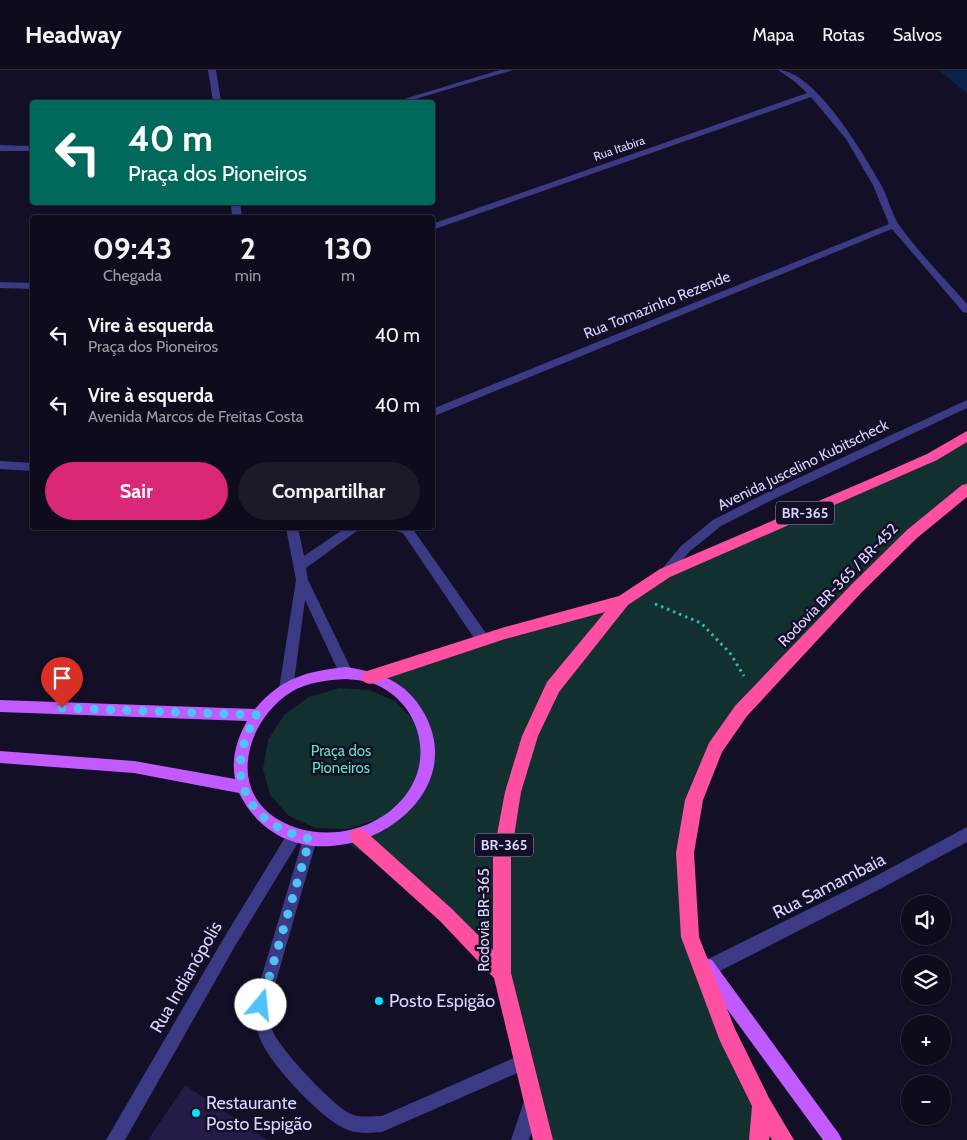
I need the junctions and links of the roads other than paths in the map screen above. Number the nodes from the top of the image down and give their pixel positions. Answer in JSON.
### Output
{"nodes":[{"id":1,"x":212,"y":70,"type":"edge"},
{"id":2,"x":509,"y":70,"type":"edge"},
{"id":3,"x":782,"y":70,"type":"edge"},
{"id":4,"x":813,"y":94,"type":"junction"},
{"id":5,"x":217,"y":100,"type":"edge"},
{"id":6,"x":405,"y":100,"type":"edge"},
{"id":7,"x":0,"y":148,"type":"edge"},
{"id":8,"x":30,"y":149,"type":"edge"},
{"id":9,"x":435,"y":226,"type":"edge"},
{"id":10,"x":894,"y":226,"type":"junction"},
{"id":11,"x":0,"y":284,"type":"edge"},
{"id":12,"x":30,"y":286,"type":"edge"},
{"id":13,"x":967,"y":310,"type":"edge"},
{"id":14,"x":967,"y":404,"type":"edge"},
{"id":15,"x":435,"y":412,"type":"edge"},
{"id":16,"x":967,"y":436,"type":"edge"},
{"id":17,"x":0,"y":465,"type":"edge"},
{"id":18,"x":30,"y":467,"type":"edge"},
{"id":19,"x":967,"y":489,"type":"edge"},
{"id":20,"x":292,"y":530,"type":"edge"},
{"id":21,"x":350,"y":530,"type":"edge"},
{"id":22,"x":407,"y":530,"type":"edge"},
{"id":23,"x":299,"y":566,"type":"junction"},
{"id":24,"x":664,"y":573,"type":"junction"},
{"id":25,"x":302,"y":580,"type":"junction"},
{"id":26,"x":623,"y":601,"type":"junction"},
{"id":27,"x":483,"y":640,"type":"junction"},
{"id":28,"x":346,"y":673,"type":"junction"},
{"id":29,"x":370,"y":677,"type":"junction"},
{"id":30,"x":286,"y":689,"type":"junction"},
{"id":31,"x":0,"y":706,"type":"edge"},
{"id":32,"x":257,"y":715,"type":"junction"},
{"id":33,"x":0,"y":757,"type":"edge"},
{"id":34,"x":243,"y":787,"type":"junction"},
{"id":35,"x":967,"y":834,"type":"edge"},
{"id":36,"x":358,"y":836,"type":"junction"},
{"id":37,"x":302,"y":838,"type":"junction"},
{"id":38,"x":690,"y":937,"type":"junction"},
{"id":39,"x":708,"y":968,"type":"junction"},
{"id":40,"x":502,"y":974,"type":"junction"},
{"id":41,"x":523,"y":1062,"type":"junction"},
{"id":42,"x":532,"y":1101,"type":"junction"},
{"id":43,"x":762,"y":1105,"type":"junction"},
{"id":44,"x":115,"y":1140,"type":"edge"},
{"id":45,"x":520,"y":1140,"type":"edge"},
{"id":46,"x":543,"y":1140,"type":"edge"},
{"id":47,"x":759,"y":1140,"type":"edge"},
{"id":48,"x":784,"y":1140,"type":"edge"},
{"id":49,"x":832,"y":1140,"type":"edge"}],
"edges":[{"from":1,"to":5,"type":"street"},
{"from":2,"to":6,"type":"street"},
{"from":3,"to":4,"type":"street"},
{"from":4,"to":9,"type":"street","name":"Rua Itabira"},
{"from":4,"to":10,"type":"street"},
{"from":7,"to":8,"type":"street"},
{"from":10,"to":13,"type":"street"},
{"from":10,"to":15,"type":"street","name":"Rua Tomazinho Rezende"},
{"from":11,"to":12,"type":"street"},
{"from":14,"to":24,"type":"street","name":"Avenida Juscelino Kubitscheck"},
{"from":16,"to":24,"type":"highway","number":"BR-365"},
{"from":17,"to":18,"type":"street"},
{"from":19,"to":38,"type":"highway","name":"Rodovia BR-365 / BR-452"},
{"from":20,"to":23,"type":"street"},
{"from":21,"to":23,"type":"street"},
{"from":22,"to":27,"type":"street"},
{"from":23,"to":25,"type":"street"},
{"from":24,"to":26,"type":"highway","name":"Rodovia BR-365","number":"BR-365"},
{"from":25,"to":28,"type":"street"},
{"from":25,"to":30,"type":"street"},
{"from":26,"to":27,"type":"highway"},
{"from":26,"to":40,"type":"highway","name":"Rodovia BR-365","number":"BR-365"},
{"from":27,"to":29,"type":"highway"},
{"from":28,"to":29,"type":"main road"},
{"from":28,"to":30,"type":"main road"},
{"from":29,"to":36,"type":"main road"},
{"from":30,"to":32,"type":"main road"},
{"from":31,"to":32,"type":"main road"},
{"from":32,"to":34,"type":"main road"},
{"from":33,"to":34,"type":"main road"},
{"from":34,"to":37,"type":"main road"},
{"from":35,"to":39,"type":"street","name":"Rua Samambaia"},
{"from":36,"to":37,"type":"main road"},
{"from":36,"to":40,"type":"highway"},
{"from":37,"to":41,"type":"street"},
{"from":37,"to":44,"type":"street","name":"Rua Indianópolis"},
{"from":38,"to":39,"type":"main road"},
{"from":38,"to":43,"type":"highway"},
{"from":39,"to":49,"type":"main road"},
{"from":40,"to":41,"type":"highway","name":"Rodovia BR-365","number":"BR-365"},
{"from":41,"to":42,"type":"highway","name":"Rodovia BR-365","number":"BR-365"},
{"from":42,"to":45,"type":"street"},
{"from":42,"to":46,"type":"highway","name":"Rodovia BR-365","number":"BR-365"},
{"from":43,"to":47,"type":"highway"},
{"from":43,"to":48,"type":"highway"}]}
